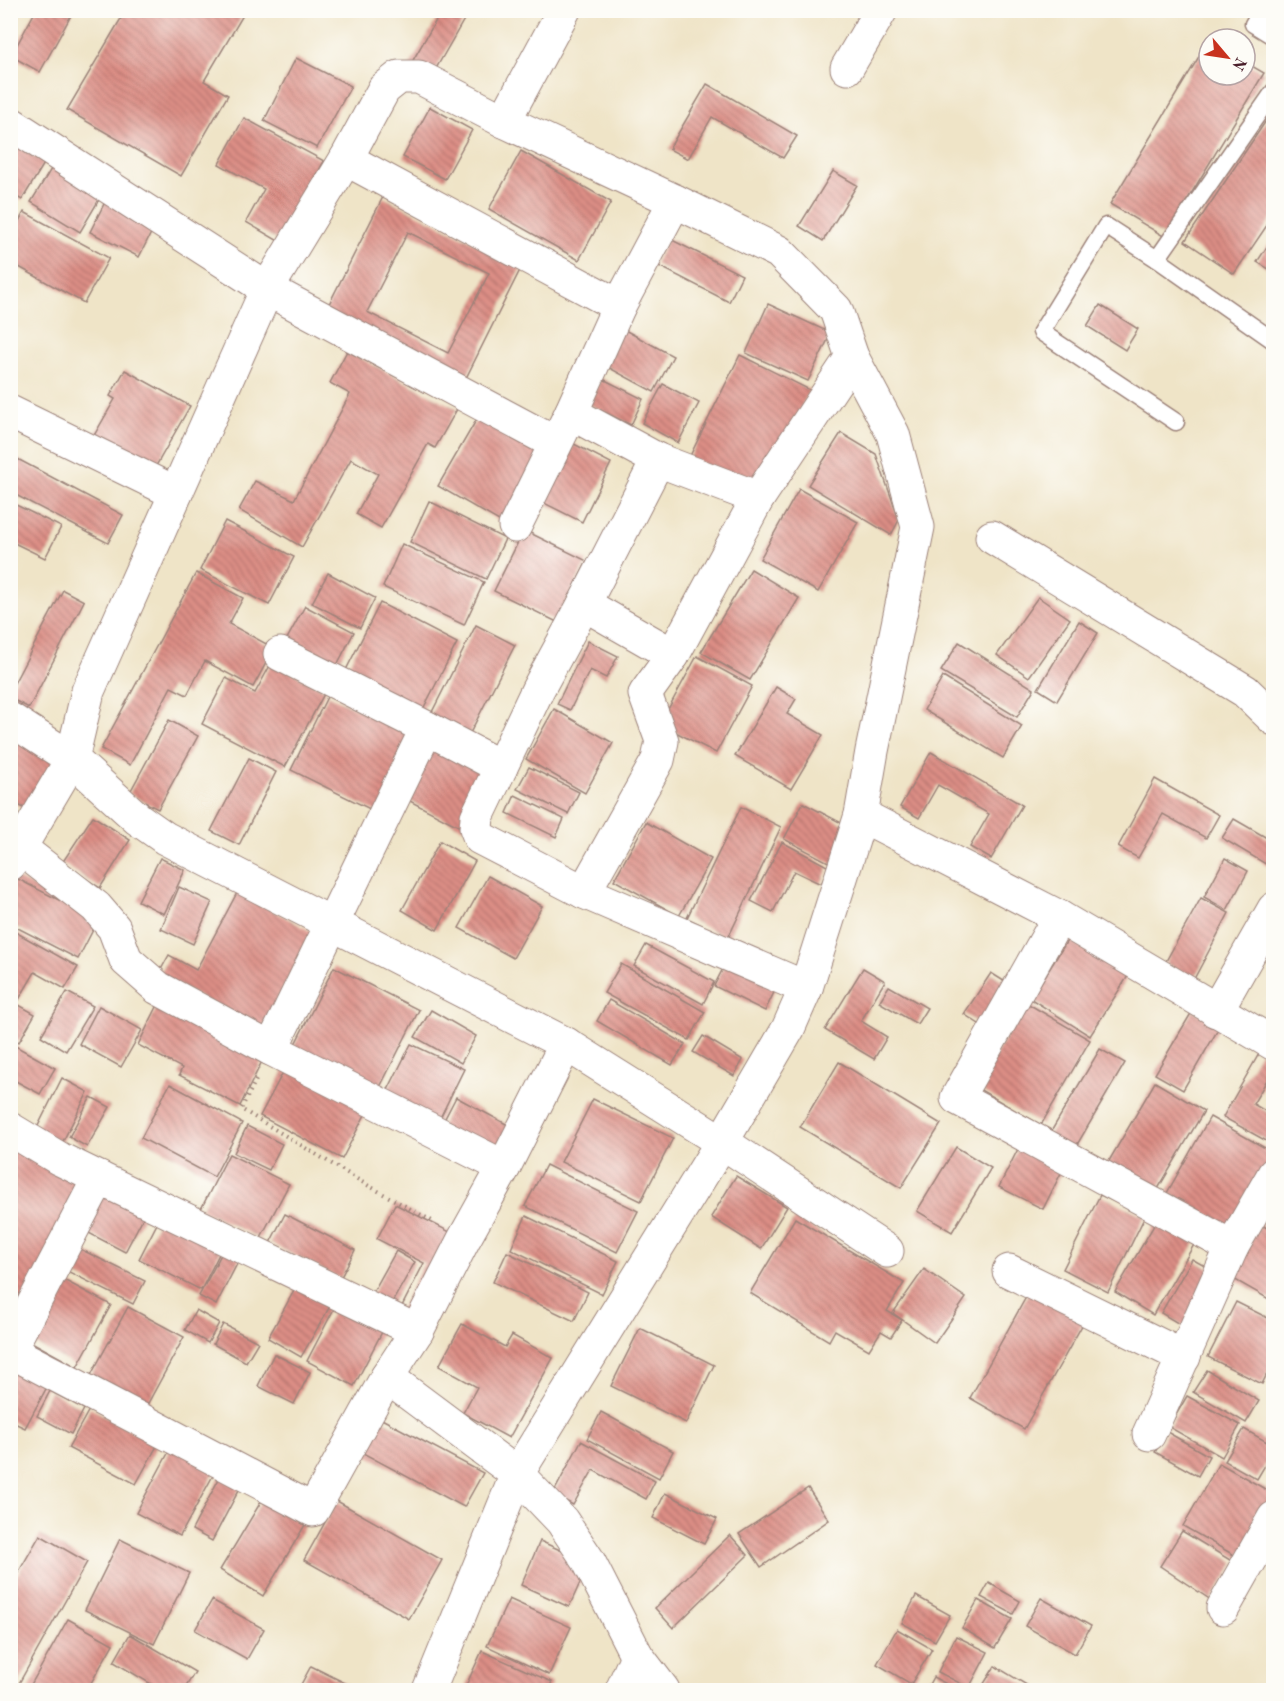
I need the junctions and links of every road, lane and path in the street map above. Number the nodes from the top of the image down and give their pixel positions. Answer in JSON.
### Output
{"nodes":[{"id":1,"x":564,"y":10,"type":"edge"},
{"id":2,"x":881,"y":10,"type":"edge"},
{"id":3,"x":1262,"y":10,"type":"edge"},
{"id":4,"x":1274,"y":37,"type":"edge"},
{"id":5,"x":848,"y":68,"type":"dead end"},
{"id":6,"x":1274,"y":91,"type":"edge"},
{"id":7,"x":504,"y":121,"type":"junction"},
{"id":8,"x":10,"y":123,"type":"edge"},
{"id":9,"x":346,"y":159,"type":"junction"},
{"id":10,"x":675,"y":201,"type":"junction"},
{"id":11,"x":1157,"y":259,"type":"junction"},
{"id":12,"x":267,"y":289,"type":"junction"},
{"id":13,"x":619,"y":306,"type":"junction"},
{"id":14,"x":1274,"y":341,"type":"edge"},
{"id":15,"x":852,"y":357,"type":"junction"},
{"id":16,"x":10,"y":411,"type":"edge"},
{"id":17,"x":571,"y":413,"type":"junction"},
{"id":18,"x":1176,"y":422,"type":"dead end"},
{"id":19,"x":555,"y":443,"type":"junction"},
{"id":20,"x":658,"y":460,"type":"junction"},
{"id":21,"x":176,"y":493,"type":"junction"},
{"id":22,"x":758,"y":498,"type":"junction"},
{"id":23,"x":515,"y":526,"type":"dead end"},
{"id":24,"x":992,"y":537,"type":"dead end"},
{"id":25,"x":584,"y":604,"type":"junction"},
{"id":26,"x":279,"y":654,"type":"dead end"},
{"id":27,"x":673,"y":655,"type":"junction"},
{"id":28,"x":10,"y":719,"type":"edge"},
{"id":29,"x":1274,"y":719,"type":"edge"},
{"id":30,"x":427,"y":728,"type":"junction"},
{"id":31,"x":72,"y":759,"type":"junction"},
{"id":32,"x":501,"y":767,"type":"junction"},
{"id":33,"x":861,"y":815,"type":"junction"},
{"id":34,"x":15,"y":856,"type":"edge"},
{"id":35,"x":584,"y":892,"type":"junction"},
{"id":36,"x":1274,"y":909,"type":"edge"},
{"id":37,"x":1059,"y":916,"type":"junction"},
{"id":38,"x":332,"y":923,"type":"junction"},
{"id":39,"x":806,"y":988,"type":"junction"},
{"id":40,"x":1216,"y":1011,"type":"junction"},
{"id":41,"x":566,"y":1044,"type":"junction"},
{"id":42,"x":1274,"y":1044,"type":"edge"},
{"id":43,"x":271,"y":1049,"type":"junction"},
{"id":44,"x":10,"y":1129,"type":"edge"},
{"id":45,"x":722,"y":1142,"type":"junction"},
{"id":46,"x":504,"y":1167,"type":"junction"},
{"id":47,"x":1274,"y":1174,"type":"edge"},
{"id":48,"x":99,"y":1178,"type":"junction"},
{"id":49,"x":464,"y":1239,"type":"junction"},
{"id":50,"x":1232,"y":1247,"type":"junction"},
{"id":51,"x":887,"y":1251,"type":"dead end"},
{"id":52,"x":1009,"y":1271,"type":"dead end"},
{"id":53,"x":417,"y":1331,"type":"junction"},
{"id":54,"x":10,"y":1350,"type":"edge"},
{"id":55,"x":1184,"y":1357,"type":"junction"},
{"id":56,"x":387,"y":1377,"type":"junction"},
{"id":57,"x":1149,"y":1434,"type":"dead end"},
{"id":58,"x":517,"y":1474,"type":"junction"},
{"id":59,"x":1274,"y":1518,"type":"edge"},
{"id":60,"x":1223,"y":1608,"type":"dead end"},
{"id":61,"x":637,"y":1656,"type":"junction"},
{"id":62,"x":429,"y":1690,"type":"edge"},
{"id":63,"x":622,"y":1690,"type":"edge"},
{"id":64,"x":663,"y":1690,"type":"edge"}],
"edges":[{"from":1,"to":7,"type":"street"},
{"from":2,"to":5,"type":"street"},
{"from":3,"to":4,"type":"lane"},
{"from":6,"to":11,"type":"lane"},
{"from":7,"to":9,"type":"street"},
{"from":7,"to":10,"type":"street"},
{"from":8,"to":12,"type":"street"},
{"from":9,"to":12,"type":"street"},
{"from":9,"to":13,"type":"street"},
{"from":10,"to":13,"type":"street"},
{"from":10,"to":15,"type":"street"},
{"from":11,"to":14,"type":"lane"},
{"from":11,"to":18,"type":"lane"},
{"from":12,"to":19,"type":"street"},
{"from":12,"to":21,"type":"street"},
{"from":13,"to":17,"type":"street"},
{"from":15,"to":22,"type":"street"},
{"from":15,"to":33,"type":"street"},
{"from":16,"to":21,"type":"street"},
{"from":17,"to":19,"type":"street"},
{"from":17,"to":20,"type":"street"},
{"from":19,"to":23,"type":"street"},
{"from":20,"to":22,"type":"street"},
{"from":20,"to":25,"type":"street"},
{"from":21,"to":31,"type":"street"},
{"from":22,"to":27,"type":"street"},
{"from":24,"to":29,"type":"street"},
{"from":25,"to":27,"type":"street"},
{"from":25,"to":32,"type":"street"},
{"from":26,"to":30,"type":"street"},
{"from":27,"to":35,"type":"street"},
{"from":28,"to":31,"type":"street"},
{"from":30,"to":32,"type":"street"},
{"from":30,"to":38,"type":"street"},
{"from":31,"to":34,"type":"street"},
{"from":31,"to":38,"type":"street"},
{"from":32,"to":35,"type":"street"},
{"from":33,"to":37,"type":"street"},
{"from":33,"to":39,"type":"street"},
{"from":34,"to":43,"type":"street"},
{"from":35,"to":39,"type":"street"},
{"from":36,"to":40,"type":"street"},
{"from":37,"to":40,"type":"street"},
{"from":37,"to":50,"type":"street"},
{"from":38,"to":41,"type":"street"},
{"from":38,"to":43,"type":"street"},
{"from":39,"to":45,"type":"street"},
{"from":40,"to":42,"type":"street"},
{"from":41,"to":45,"type":"street"},
{"from":41,"to":46,"type":"street"},
{"from":43,"to":46,"type":"street"},
{"from":43,"to":49,"type":"path"},
{"from":44,"to":48,"type":"street"},
{"from":45,"to":51,"type":"street"},
{"from":45,"to":58,"type":"street"},
{"from":46,"to":49,"type":"street"},
{"from":47,"to":50,"type":"street"},
{"from":48,"to":53,"type":"street"},
{"from":48,"to":54,"type":"street"},
{"from":49,"to":53,"type":"street"},
{"from":50,"to":55,"type":"street"},
{"from":52,"to":55,"type":"street"},
{"from":53,"to":56,"type":"street"},
{"from":54,"to":56,"type":"street"},
{"from":55,"to":57,"type":"street"},
{"from":56,"to":58,"type":"street"},
{"from":58,"to":61,"type":"street"},
{"from":58,"to":62,"type":"street"},
{"from":59,"to":60,"type":"street"},
{"from":61,"to":63,"type":"street"},
{"from":61,"to":64,"type":"street"}]}
